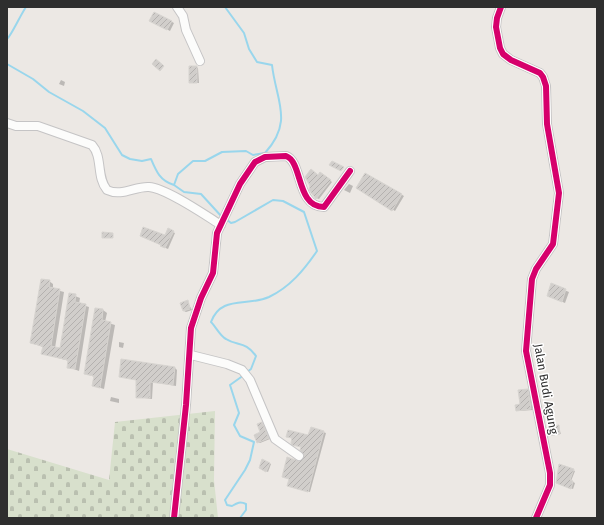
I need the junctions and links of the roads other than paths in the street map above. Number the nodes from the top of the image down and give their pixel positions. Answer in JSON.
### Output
{"nodes":[{"id":1,"x":178,"y":7,"type":"edge"},
{"id":2,"x":501,"y":7,"type":"edge"},
{"id":3,"x":200,"y":61,"type":"dead end"},
{"id":4,"x":7,"y":123,"type":"edge"},
{"id":5,"x":350,"y":171,"type":"dead end"},
{"id":6,"x":222,"y":223,"type":"junction"},
{"id":7,"x":190,"y":355,"type":"junction"},
{"id":8,"x":299,"y":456,"type":"dead end"},
{"id":9,"x":174,"y":518,"type":"edge"},
{"id":10,"x":536,"y":518,"type":"edge"}],
"edges":[{"from":1,"to":3,"type":"street"},
{"from":2,"to":10,"type":"street","name":"Jalan Budi Agung"},
{"from":4,"to":6,"type":"street"},
{"from":5,"to":6,"type":"street"},
{"from":6,"to":7,"type":"street"},
{"from":7,"to":8,"type":"street"},
{"from":7,"to":9,"type":"street"}]}
